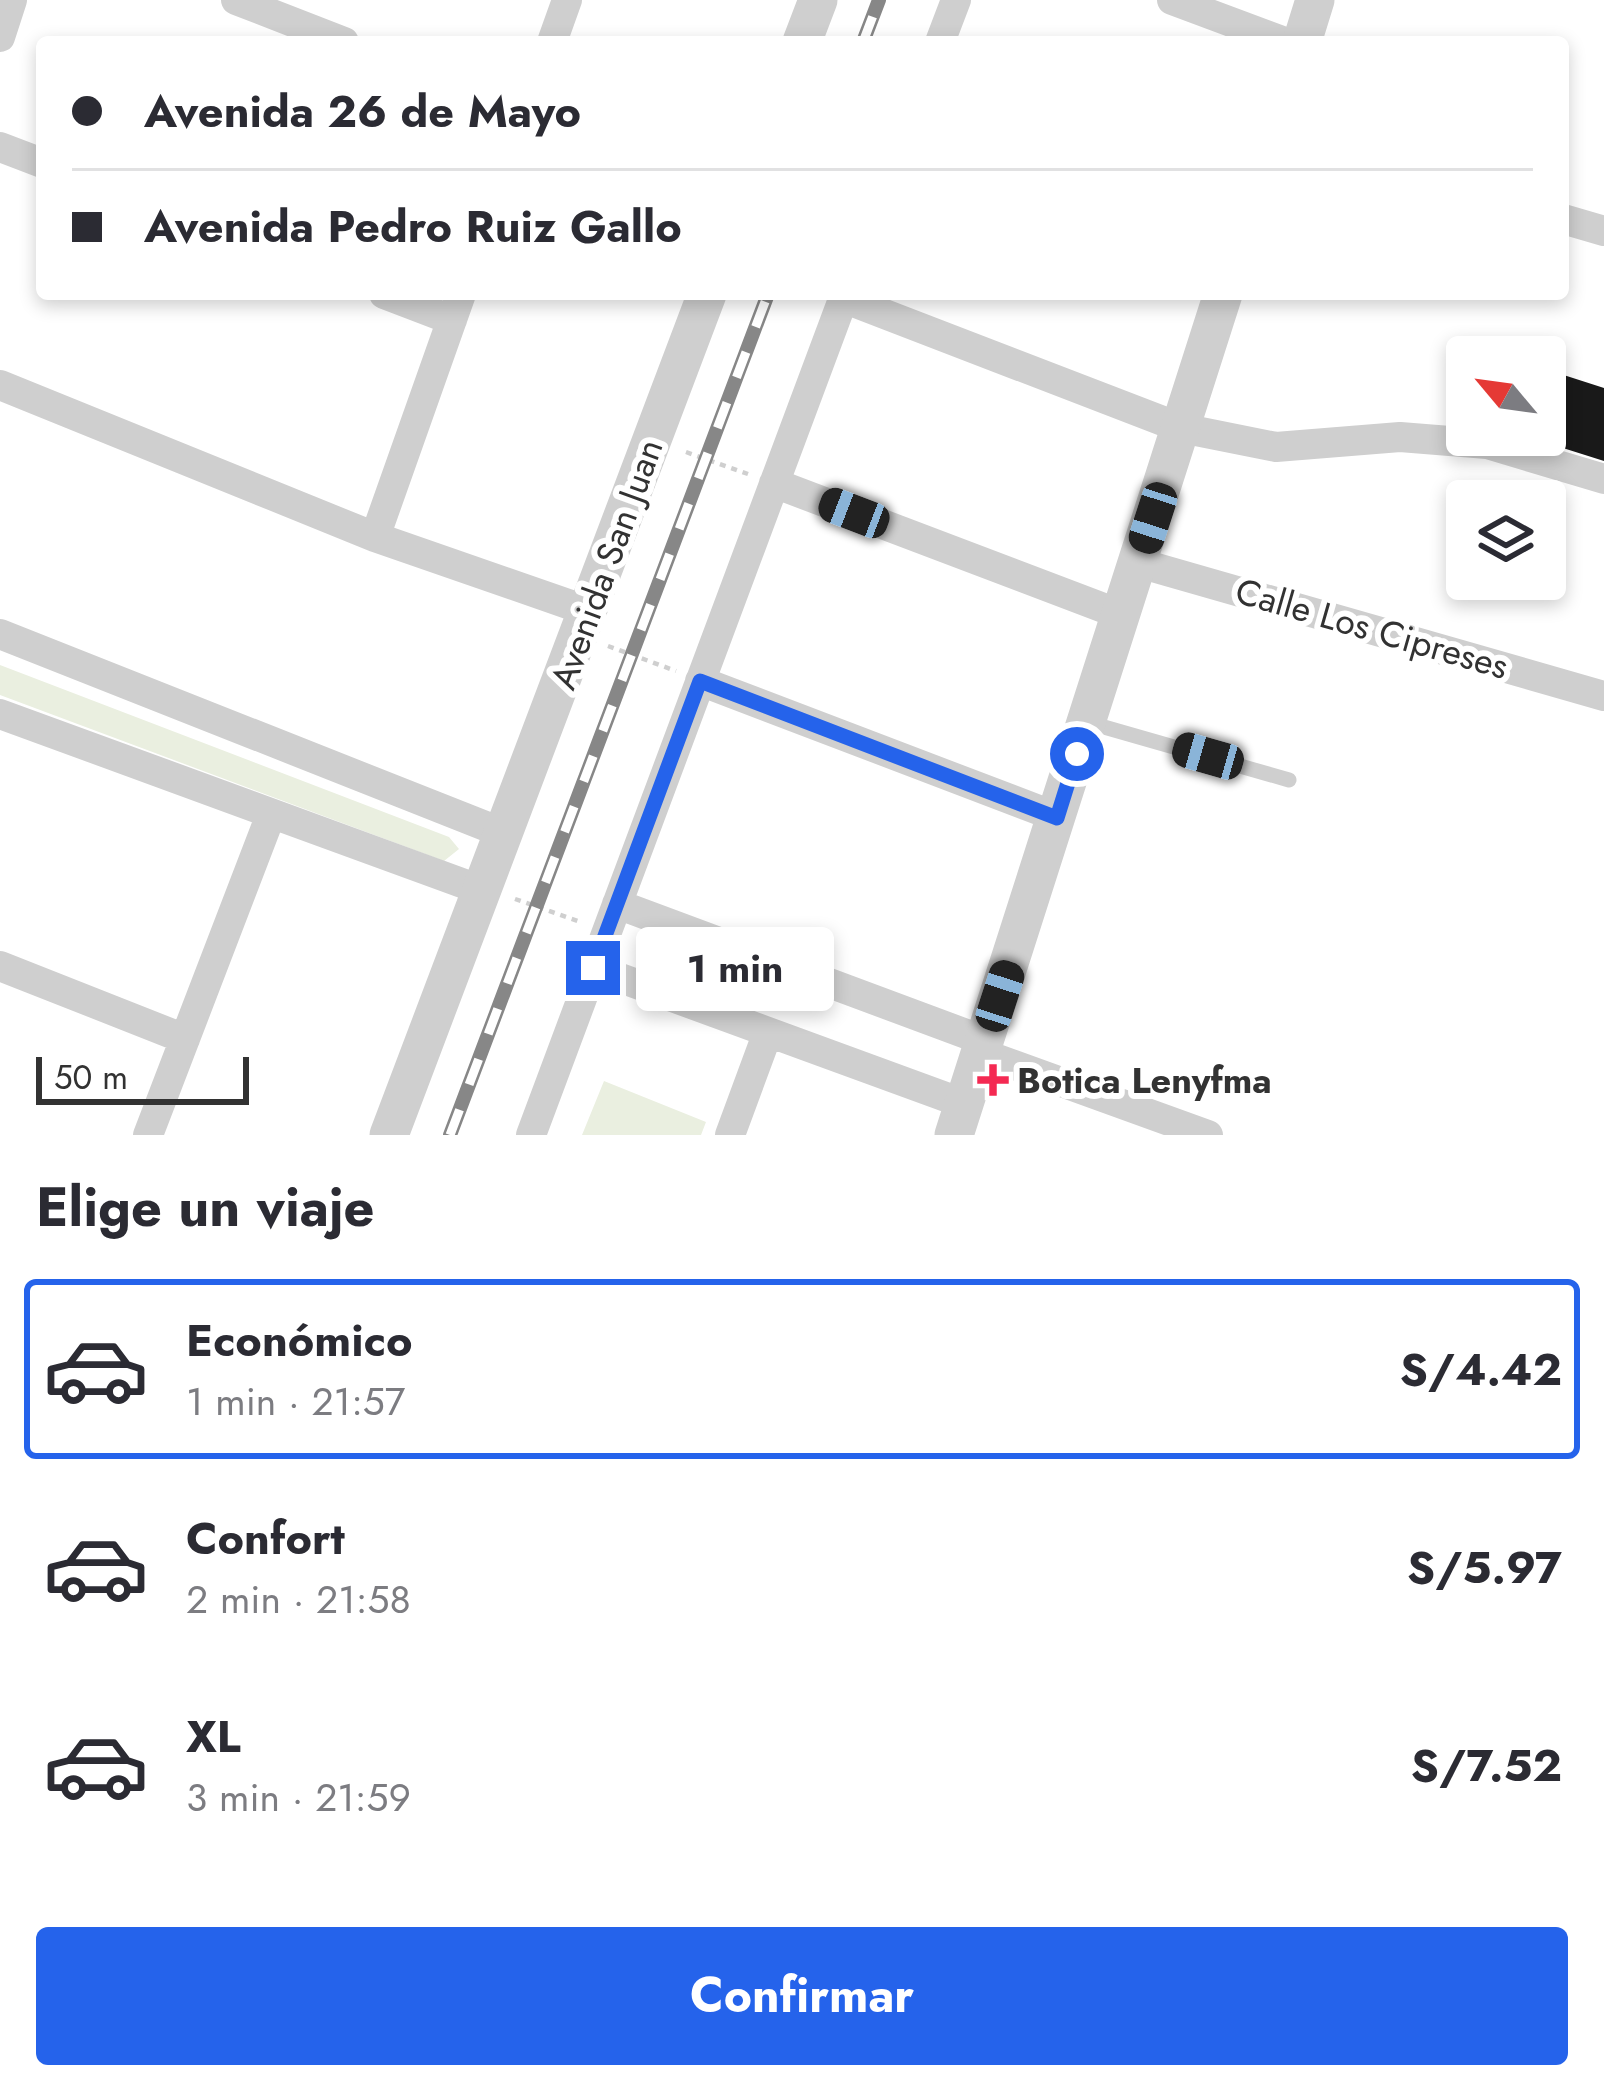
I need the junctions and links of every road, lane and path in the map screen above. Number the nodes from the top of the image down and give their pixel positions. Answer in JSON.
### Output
{"nodes":[{"id":1,"x":12,"y":0,"type":"edge"},
{"id":2,"x":236,"y":0,"type":"edge"},
{"id":3,"x":567,"y":0,"type":"edge"},
{"id":4,"x":818,"y":0,"type":"edge"},
{"id":5,"x":956,"y":0,"type":"edge"},
{"id":6,"x":1172,"y":0,"type":"edge"},
{"id":7,"x":1315,"y":0,"type":"edge"},
{"id":8,"x":329,"y":36,"type":"edge"},
{"id":9,"x":554,"y":36,"type":"edge"},
{"id":10,"x":804,"y":36,"type":"edge"},
{"id":11,"x":942,"y":36,"type":"edge"},
{"id":12,"x":1269,"y":36,"type":"edge"},
{"id":13,"x":1304,"y":36,"type":"edge"},
{"id":14,"x":0,"y":37,"type":"edge"},
{"id":15,"x":0,"y":147,"type":"edge"},
{"id":16,"x":36,"y":161,"type":"edge"},
{"id":17,"x":1569,"y":221,"type":"edge"},
{"id":18,"x":1604,"y":232,"type":"edge"},
{"id":19,"x":417,"y":300,"type":"edge"},
{"id":20,"x":705,"y":300,"type":"edge"},
{"id":21,"x":843,"y":300,"type":"edge"},
{"id":22,"x":854,"y":300,"type":"edge"},
{"id":23,"x":1221,"y":300,"type":"edge"},
{"id":24,"x":456,"y":307,"type":"edge"},
{"id":25,"x":0,"y":385,"type":"edge"},
{"id":26,"x":1181,"y":428,"type":"junction"},
{"id":27,"x":652,"y":439,"type":"junction"},
{"id":28,"x":1604,"y":479,"type":"edge"},
{"id":29,"x":774,"y":483,"type":"junction"},
{"id":30,"x":375,"y":537,"type":"junction"},
{"id":31,"x":1139,"y":563,"type":"junction"},
{"id":32,"x":1122,"y":615,"type":"junction"},
{"id":33,"x":584,"y":623,"type":"junction"},
{"id":34,"x":0,"y":634,"type":"edge"},
{"id":35,"x":700,"y":681,"type":"junction"},
{"id":36,"x":1604,"y":696,"type":"edge"},
{"id":37,"x":0,"y":714,"type":"edge"},
{"id":38,"x":1087,"y":722,"type":"junction"},
{"id":39,"x":1289,"y":780,"type":"dead end"},
{"id":40,"x":270,"y":817,"type":"junction"},
{"id":41,"x":1057,"y":818,"type":"junction"},
{"id":42,"x":503,"y":832,"type":"junction"},
{"id":43,"x":481,"y":890,"type":"junction"},
{"id":44,"x":612,"y":918,"type":"junction"},
{"id":45,"x":0,"y":966,"type":"edge"},
{"id":46,"x":593,"y":968,"type":"junction"},
{"id":47,"x":769,"y":1032,"type":"junction"},
{"id":48,"x":184,"y":1040,"type":"junction"},
{"id":49,"x":983,"y":1047,"type":"junction"},
{"id":50,"x":960,"y":1120,"type":"edge"},
{"id":51,"x":148,"y":1135,"type":"edge"},
{"id":52,"x":389,"y":1135,"type":"edge"},
{"id":53,"x":531,"y":1135,"type":"edge"},
{"id":54,"x":730,"y":1135,"type":"edge"},
{"id":55,"x":1208,"y":1135,"type":"edge"}],
"edges":[{"from":1,"to":14,"type":"street"},
{"from":2,"to":8,"type":"street"},
{"from":3,"to":9,"type":"street"},
{"from":4,"to":10,"type":"street"},
{"from":5,"to":11,"type":"street"},
{"from":6,"to":12,"type":"street"},
{"from":7,"to":13,"type":"street"},
{"from":15,"to":16,"type":"street"},
{"from":17,"to":18,"type":"street"},
{"from":19,"to":24,"type":"street"},
{"from":20,"to":27,"type":"street","name":"Avenida San Juan"},
{"from":21,"to":29,"type":"street"},
{"from":22,"to":26,"type":"street"},
{"from":23,"to":26,"type":"street"},
{"from":24,"to":30,"type":"street"},
{"from":25,"to":30,"type":"street"},
{"from":26,"to":28,"type":"street"},
{"from":26,"to":31,"type":"street"},
{"from":27,"to":29,"type":"path"},
{"from":27,"to":33,"type":"street","name":"Avenida San Juan"},
{"from":29,"to":32,"type":"street"},
{"from":29,"to":35,"type":"street"},
{"from":30,"to":33,"type":"street"},
{"from":31,"to":32,"type":"street"},
{"from":31,"to":36,"type":"street","name":"Calle Los Cipreses"},
{"from":32,"to":38,"type":"street"},
{"from":33,"to":35,"type":"path"},
{"from":33,"to":42,"type":"street","name":"Avenida San Juan"},
{"from":34,"to":42,"type":"street"},
{"from":35,"to":41,"type":"street"},
{"from":35,"to":44,"type":"street"},
{"from":37,"to":40,"type":"street"},
{"from":38,"to":39,"type":"lane"},
{"from":38,"to":41,"type":"street"},
{"from":40,"to":43,"type":"street"},
{"from":40,"to":48,"type":"street"},
{"from":41,"to":49,"type":"street"},
{"from":42,"to":43,"type":"street","name":"Avenida San Juan"},
{"from":43,"to":44,"type":"path"},
{"from":43,"to":52,"type":"street","name":"Avenida San Juan"},
{"from":44,"to":46,"type":"street"},
{"from":44,"to":49,"type":"street"},
{"from":45,"to":48,"type":"street"},
{"from":46,"to":47,"type":"street"},
{"from":46,"to":53,"type":"street"},
{"from":47,"to":50,"type":"street"},
{"from":47,"to":54,"type":"street"},
{"from":48,"to":51,"type":"street"},
{"from":49,"to":50,"type":"street"},
{"from":49,"to":55,"type":"street"}]}
